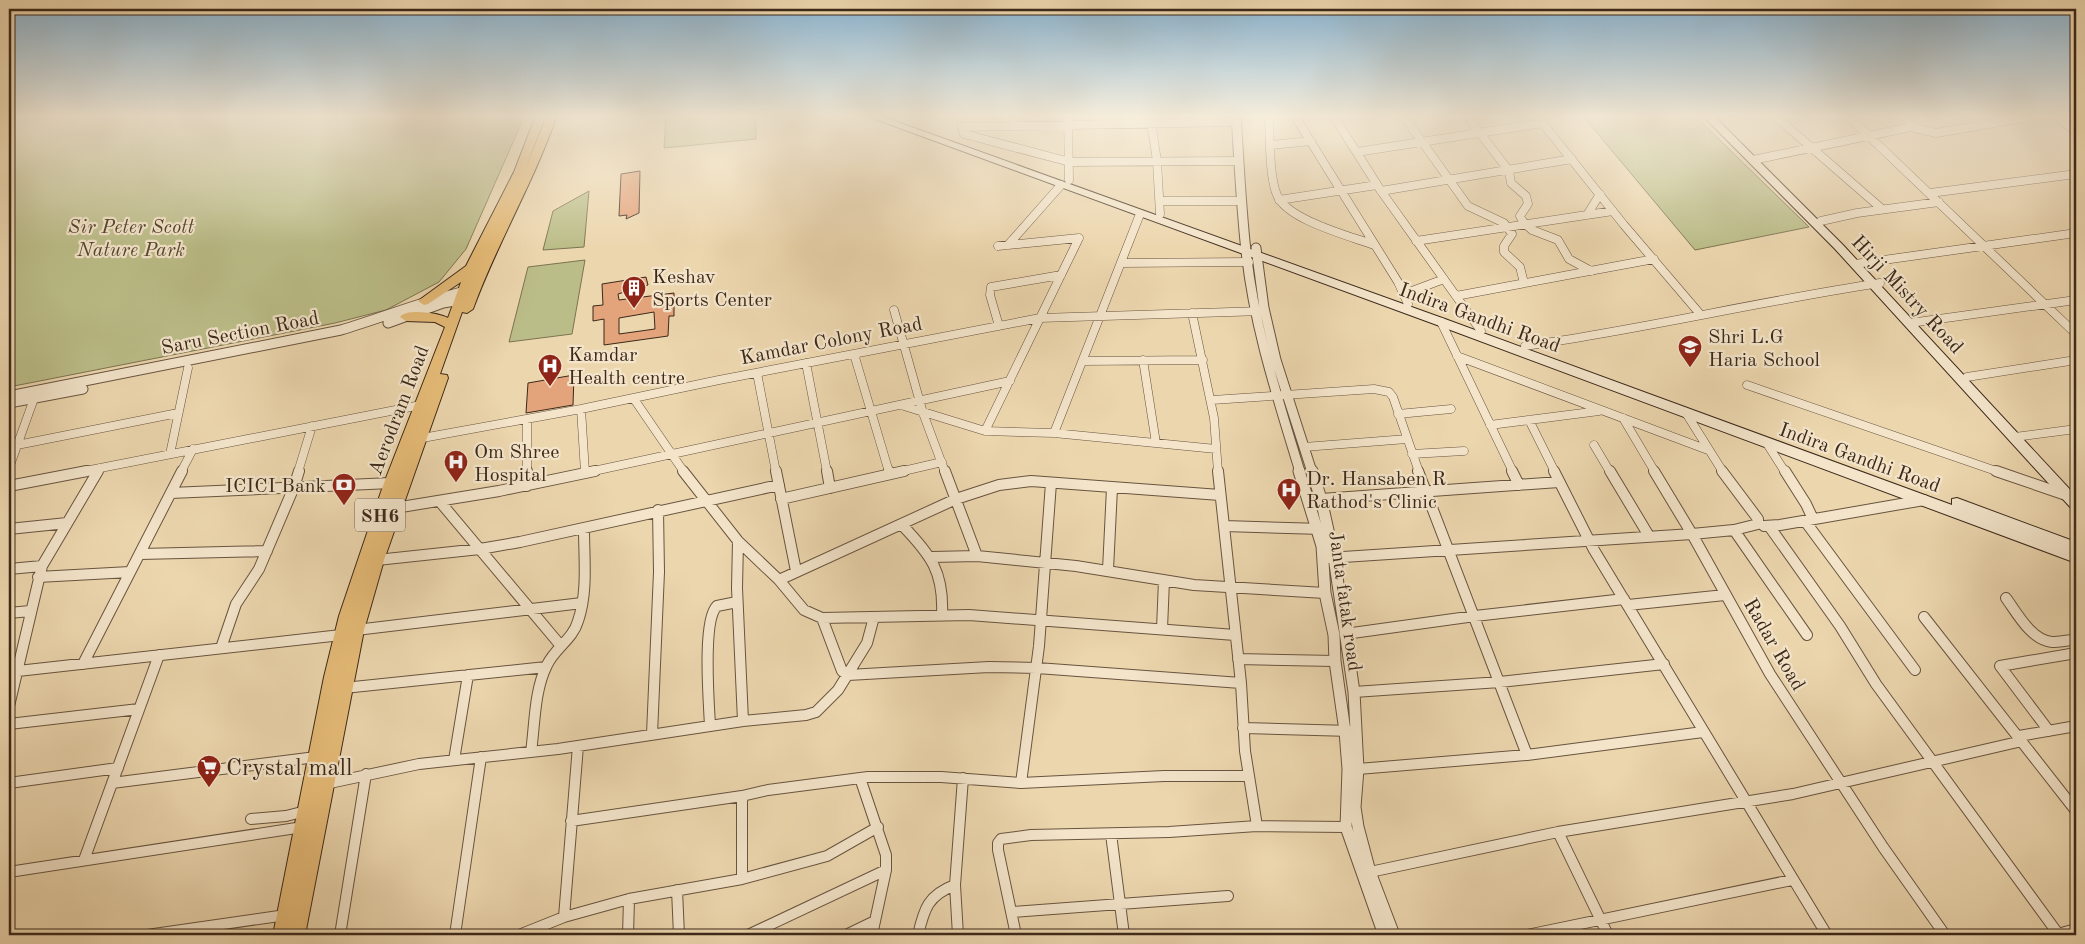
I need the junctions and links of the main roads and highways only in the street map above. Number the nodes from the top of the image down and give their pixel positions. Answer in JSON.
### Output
{"nodes":[{"id":1,"x":524,"y":159,"type":"edge"},
{"id":2,"x":536,"y":159,"type":"edge"},
{"id":3,"x":996,"y":159,"type":"edge"},
{"id":4,"x":1002,"y":159,"type":"edge"},
{"id":5,"x":1756,"y":159,"type":"joint"},
{"id":6,"x":1065,"y":183,"type":"junction"},
{"id":7,"x":1251,"y":253,"type":"junction"},
{"id":8,"x":1858,"y":264,"type":"junction"},
{"id":9,"x":471,"y":269,"type":"junction"},
{"id":10,"x":467,"y":294,"type":"junction"},
{"id":11,"x":424,"y":301,"type":"road end"},
{"id":12,"x":1408,"y":303,"type":"junction"},
{"id":13,"x":406,"y":317,"type":"road end"},
{"id":14,"x":1913,"y":322,"type":"junction"},
{"id":15,"x":452,"y":326,"type":"junction"},
{"id":16,"x":1484,"y":335,"type":"junction"},
{"id":17,"x":1524,"y":350,"type":"junction"},
{"id":18,"x":2019,"y":437,"type":"junction"},
{"id":19,"x":413,"y":440,"type":"junction"},
{"id":20,"x":2074,"y":498,"type":"edge"},
{"id":21,"x":2076,"y":547,"type":"edge"},
{"id":22,"x":2076,"y":558,"type":"edge"},
{"id":23,"x":282,"y":935,"type":"edge"},
{"id":24,"x":296,"y":935,"type":"edge"}],
"edges":[{"from":1,"to":9,"type":"main road","name":"Aerodram Road","number":"SH6"},
{"from":2,"to":10,"type":"main road","name":"Aerodram Road","number":"SH6"},
{"from":3,"to":6,"type":"main road","name":"Indira Gandhi Road"},
{"from":4,"to":6,"type":"main road","name":"Indira Gandhi Road"},
{"from":5,"to":8,"type":"main road","name":"Hirji Mistry Road"},
{"from":5,"to":8,"type":"main road","name":"Hirji Mistry Road"},
{"from":6,"to":7,"type":"main road","name":"Indira Gandhi Road"},
{"from":6,"to":7,"type":"main road","name":"Indira Gandhi Road"},
{"from":7,"to":12,"type":"main road","name":"Indira Gandhi Road"},
{"from":8,"to":14,"type":"main road","name":"Hirji Mistry Road"},
{"from":9,"to":10,"type":"main road","name":"Aerodram Road","number":"SH6"},
{"from":9,"to":11,"type":"main road"},
{"from":10,"to":15,"type":"main road","name":"Aerodram Road","number":"SH6"},
{"from":10,"to":19,"type":"main road","name":"Aerodram Road","number":"SH6"},
{"from":12,"to":16,"type":"main road","name":"Indira Gandhi Road"},
{"from":12,"to":16,"type":"main road","name":"Indira Gandhi Road"},
{"from":13,"to":15,"type":"main road"},
{"from":14,"to":18,"type":"main road","name":"Hirji Mistry Road"},
{"from":14,"to":18,"type":"main road","name":"Hirji Mistry Road"},
{"from":15,"to":19,"type":"main road","name":"Aerodram Road","number":"SH6"},
{"from":16,"to":17,"type":"main road","name":"Indira Gandhi Road"},
{"from":17,"to":21,"type":"main road","name":"Indira Gandhi Road"},
{"from":17,"to":22,"type":"main road","name":"Indira Gandhi Road"},
{"from":18,"to":20,"type":"main road","name":"Hirji Mistry Road"},
{"from":19,"to":23,"type":"main road","name":"Aerodram Road","number":"SH6"},
{"from":19,"to":24,"type":"main road","name":"Aerodram Road","number":"SH6"}]}
